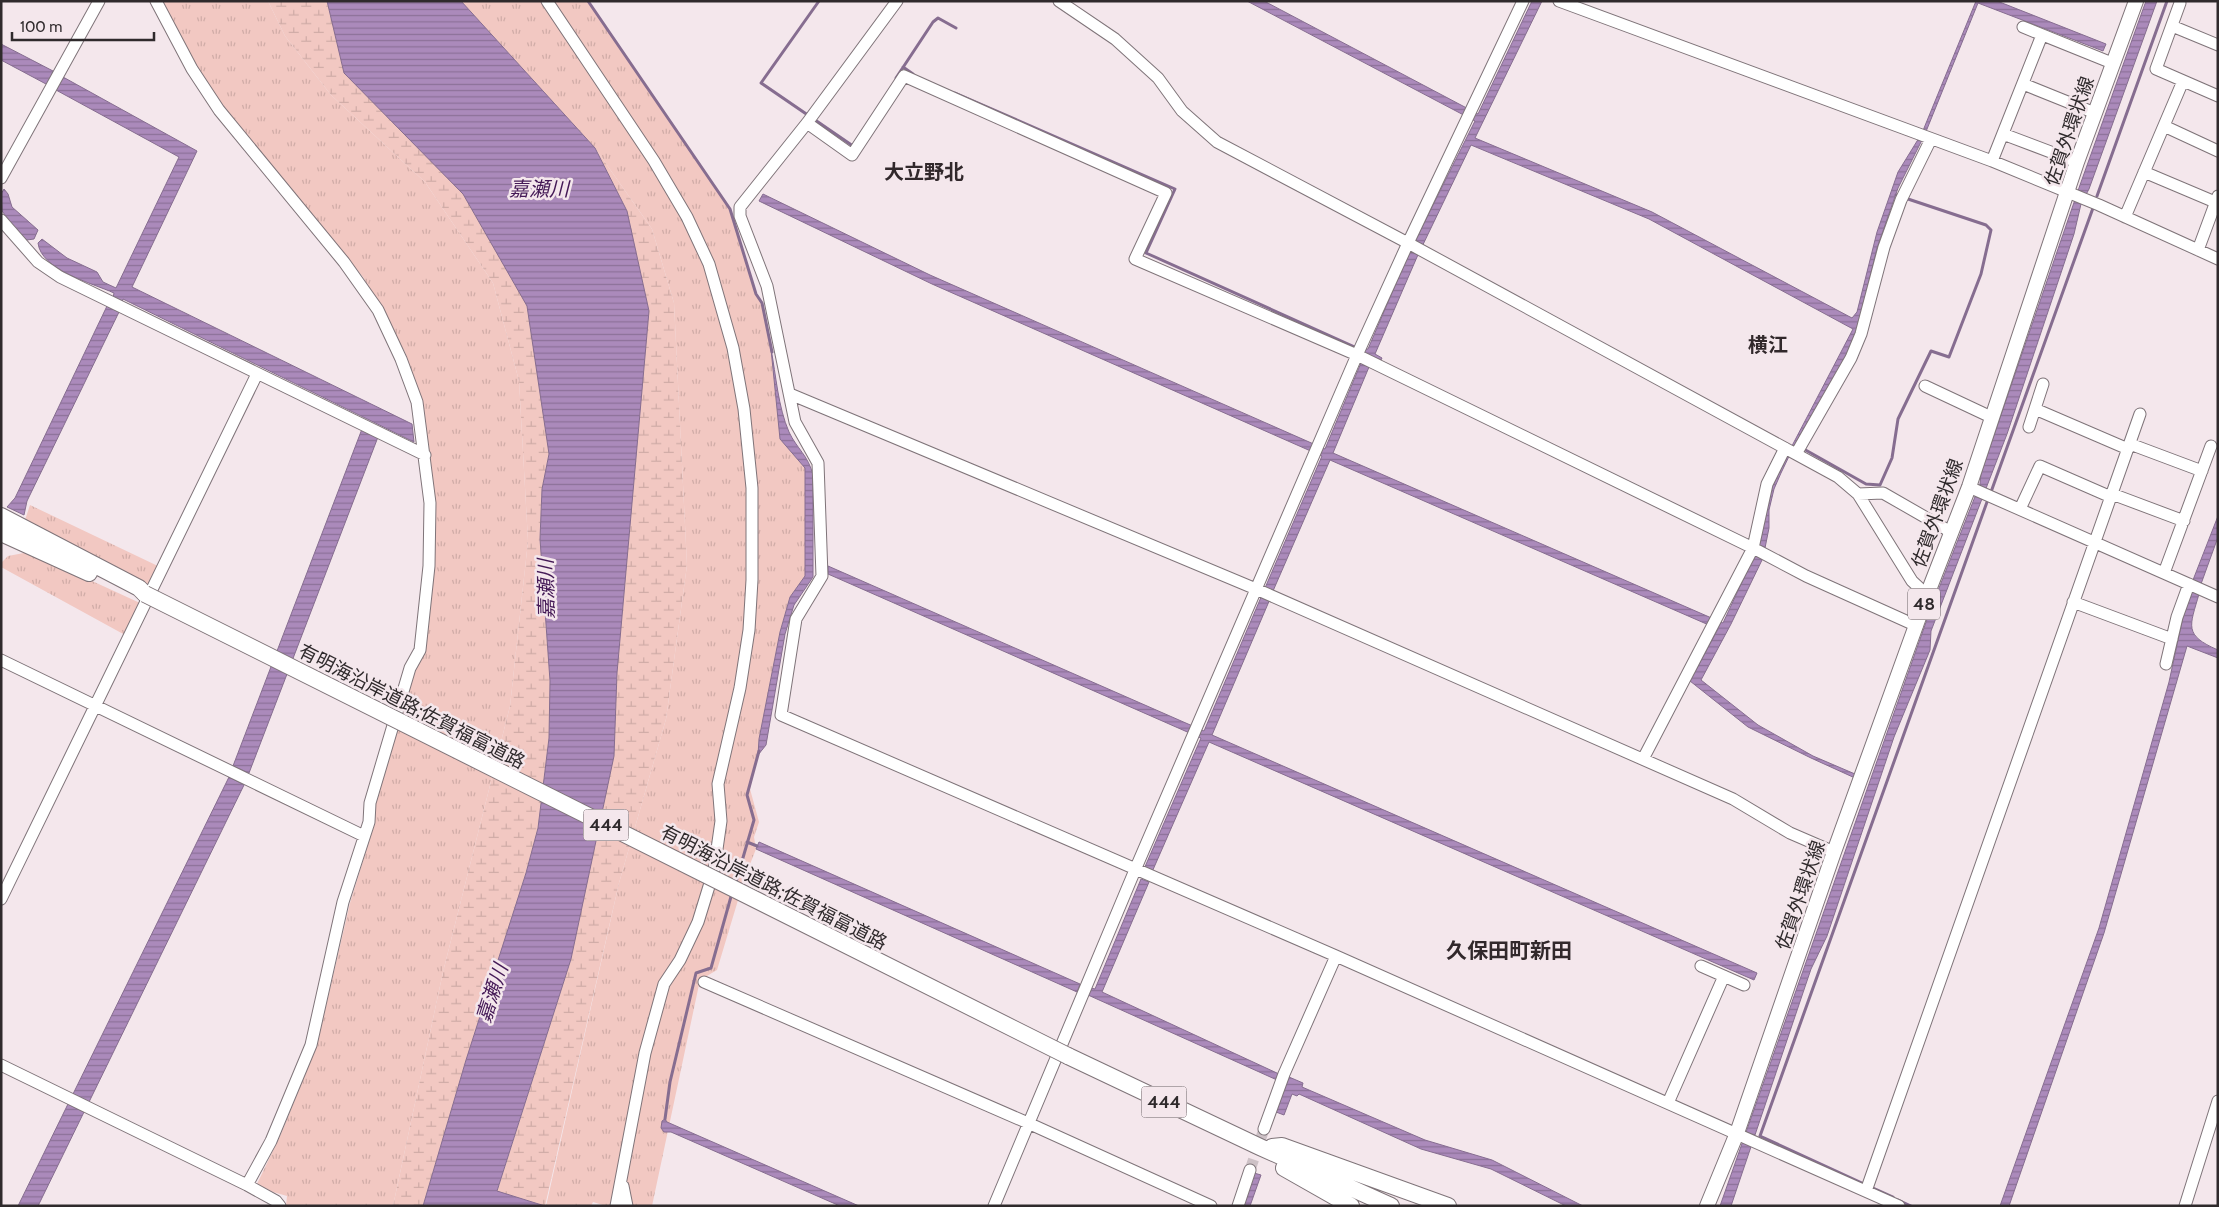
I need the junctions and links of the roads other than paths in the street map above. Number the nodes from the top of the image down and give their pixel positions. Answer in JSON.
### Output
{"nodes":[{"id":1,"x":100,"y":1,"type":"edge"},
{"id":2,"x":156,"y":1,"type":"edge"},
{"id":3,"x":547,"y":1,"type":"edge"},
{"id":4,"x":897,"y":1,"type":"edge"},
{"id":5,"x":1059,"y":1,"type":"edge"},
{"id":6,"x":1524,"y":1,"type":"edge"},
{"id":7,"x":1559,"y":1,"type":"edge"},
{"id":8,"x":2136,"y":1,"type":"edge"},
{"id":9,"x":2180,"y":3,"type":"dead end"},
{"id":10,"x":2172,"y":26,"type":"junction"},
{"id":11,"x":2023,"y":27,"type":"dead end"},
{"id":12,"x":2042,"y":35,"type":"junction"},
{"id":13,"x":2218,"y":45,"type":"edge"},
{"id":14,"x":2112,"y":62,"type":"junction"},
{"id":15,"x":2183,"y":81,"type":"junction"},
{"id":16,"x":2023,"y":84,"type":"junction"},
{"id":17,"x":2218,"y":96,"type":"edge"},
{"id":18,"x":2095,"y":113,"type":"junction"},
{"id":19,"x":810,"y":119,"type":"junction"},
{"id":20,"x":2164,"y":126,"type":"junction"},
{"id":21,"x":2003,"y":134,"type":"junction"},
{"id":22,"x":1925,"y":137,"type":"junction"},
{"id":23,"x":2218,"y":151,"type":"edge"},
{"id":24,"x":1992,"y":161,"type":"junction"},
{"id":25,"x":2077,"y":162,"type":"junction"},
{"id":26,"x":2144,"y":172,"type":"junction"},
{"id":27,"x":1,"y":178,"type":"edge"},
{"id":28,"x":2069,"y":192,"type":"junction"},
{"id":29,"x":2217,"y":199,"type":"edge"},
{"id":30,"x":2125,"y":216,"type":"junction"},
{"id":31,"x":1,"y":220,"type":"edge"},
{"id":32,"x":1408,"y":243,"type":"junction"},
{"id":33,"x":2198,"y":250,"type":"junction"},
{"id":34,"x":2218,"y":259,"type":"edge"},
{"id":35,"x":1364,"y":358,"type":"junction"},
{"id":36,"x":257,"y":374,"type":"junction"},
{"id":37,"x":2043,"y":384,"type":"dead end"},
{"id":38,"x":1925,"y":386,"type":"dead end"},
{"id":39,"x":790,"y":394,"type":"junction"},
{"id":40,"x":2035,"y":410,"type":"junction"},
{"id":41,"x":2140,"y":414,"type":"dead end"},
{"id":42,"x":1991,"y":417,"type":"junction"},
{"id":43,"x":2029,"y":427,"type":"dead end"},
{"id":44,"x":2211,"y":446,"type":"dead end"},
{"id":45,"x":2129,"y":447,"type":"junction"},
{"id":46,"x":1785,"y":448,"type":"junction"},
{"id":47,"x":1799,"y":450,"type":"junction"},
{"id":48,"x":425,"y":455,"type":"junction"},
{"id":49,"x":2202,"y":471,"type":"junction"},
{"id":50,"x":1976,"y":491,"type":"junction"},
{"id":51,"x":1858,"y":494,"type":"junction"},
{"id":52,"x":2111,"y":495,"type":"junction"},
{"id":53,"x":2020,"y":509,"type":"junction"},
{"id":54,"x":1,"y":516,"type":"edge"},
{"id":55,"x":2184,"y":521,"type":"junction"},
{"id":56,"x":1951,"y":532,"type":"junction"},
{"id":57,"x":1,"y":534,"type":"edge"},
{"id":58,"x":2095,"y":542,"type":"junction"},
{"id":59,"x":1758,"y":550,"type":"junction"},
{"id":60,"x":2164,"y":573,"type":"junction"},
{"id":61,"x":2189,"y":584,"type":"junction"},
{"id":62,"x":1258,"y":590,"type":"junction"},
{"id":63,"x":144,"y":594,"type":"junction"},
{"id":64,"x":1927,"y":595,"type":"junction"},
{"id":65,"x":2218,"y":597,"type":"edge"},
{"id":66,"x":2073,"y":602,"type":"junction"},
{"id":67,"x":1917,"y":626,"type":"junction"},
{"id":68,"x":2172,"y":639,"type":"junction"},
{"id":69,"x":1,"y":660,"type":"edge"},
{"id":70,"x":2166,"y":664,"type":"dead end"},
{"id":71,"x":95,"y":707,"type":"junction"},
{"id":72,"x":1643,"y":759,"type":"junction"},
{"id":73,"x":364,"y":836,"type":"junction"},
{"id":74,"x":1834,"y":852,"type":"junction"},
{"id":75,"x":1138,"y":871,"type":"junction"},
{"id":76,"x":1,"y":899,"type":"edge"},
{"id":77,"x":1336,"y":956,"type":"junction"},
{"id":78,"x":1701,"y":966,"type":"dead end"},
{"id":79,"x":1724,"y":976,"type":"junction"},
{"id":80,"x":704,"y":982,"type":"dead end"},
{"id":81,"x":1744,"y":985,"type":"dead end"},
{"id":82,"x":1,"y":1065,"type":"edge"},
{"id":83,"x":2218,"y":1101,"type":"edge"},
{"id":84,"x":1668,"y":1103,"type":"junction"},
{"id":85,"x":1028,"y":1123,"type":"junction"},
{"id":86,"x":1264,"y":1129,"type":"tunnel mouth"},
{"id":87,"x":1739,"y":1134,"type":"junction"},
{"id":88,"x":1260,"y":1147,"type":"junction"},
{"id":89,"x":1250,"y":1170,"type":"tunnel mouth"},
{"id":90,"x":621,"y":1180,"type":"junction"},
{"id":91,"x":247,"y":1185,"type":"junction"},
{"id":92,"x":1866,"y":1191,"type":"junction"},
{"id":93,"x":1885,"y":1203,"type":"edge"},
{"id":94,"x":280,"y":1206,"type":"edge"},
{"id":95,"x":616,"y":1206,"type":"edge"},
{"id":96,"x":627,"y":1206,"type":"edge"},
{"id":97,"x":994,"y":1206,"type":"edge"},
{"id":98,"x":1211,"y":1206,"type":"edge"},
{"id":99,"x":1238,"y":1206,"type":"edge"},
{"id":100,"x":1350,"y":1206,"type":"edge"},
{"id":101,"x":1391,"y":1206,"type":"edge"},
{"id":102,"x":1448,"y":1206,"type":"edge"},
{"id":103,"x":1707,"y":1206,"type":"edge"},
{"id":104,"x":1899,"y":1206,"type":"edge"},
{"id":105,"x":2185,"y":1206,"type":"edge"}],
"edges":[{"from":1,"to":27,"type":"street"},
{"from":2,"to":48,"type":"street"},
{"from":3,"to":90,"type":"street"},
{"from":4,"to":19,"type":"street"},
{"from":5,"to":32,"type":"street"},
{"from":6,"to":32,"type":"street"},
{"from":7,"to":22,"type":"street"},
{"from":8,"to":14,"type":"main road","name":"佐賀外環状線","number":"48"},
{"from":9,"to":10,"type":"street"},
{"from":10,"to":13,"type":"street"},
{"from":10,"to":15,"type":"street"},
{"from":11,"to":12,"type":"street"},
{"from":12,"to":14,"type":"street"},
{"from":12,"to":16,"type":"street"},
{"from":14,"to":18,"type":"main road","name":"佐賀外環状線","number":"48"},
{"from":15,"to":17,"type":"street"},
{"from":15,"to":20,"type":"street"},
{"from":16,"to":18,"type":"street"},
{"from":16,"to":21,"type":"street"},
{"from":18,"to":25,"type":"main road","name":"佐賀外環状線","number":"48"},
{"from":19,"to":35,"type":"street"},
{"from":19,"to":39,"type":"street"},
{"from":20,"to":23,"type":"street"},
{"from":20,"to":26,"type":"street"},
{"from":21,"to":24,"type":"street"},
{"from":21,"to":25,"type":"street"},
{"from":22,"to":24,"type":"street"},
{"from":22,"to":47,"type":"street"},
{"from":24,"to":28,"type":"street"},
{"from":25,"to":28,"type":"main road","name":"佐賀外環状線","number":"48"},
{"from":26,"to":29,"type":"street"},
{"from":26,"to":30,"type":"street"},
{"from":28,"to":30,"type":"street"},
{"from":28,"to":42,"type":"main road","name":"佐賀外環状線","number":"48"},
{"from":29,"to":33,"type":"street"},
{"from":30,"to":33,"type":"street"},
{"from":31,"to":36,"type":"street"},
{"from":32,"to":35,"type":"street"},
{"from":32,"to":46,"type":"street"},
{"from":33,"to":34,"type":"street"},
{"from":35,"to":59,"type":"street"},
{"from":35,"to":62,"type":"street"},
{"from":36,"to":48,"type":"street"},
{"from":36,"to":71,"type":"street"},
{"from":37,"to":40,"type":"street"},
{"from":38,"to":42,"type":"street"},
{"from":39,"to":62,"type":"street"},
{"from":39,"to":75,"type":"street"},
{"from":40,"to":43,"type":"street"},
{"from":40,"to":45,"type":"street"},
{"from":41,"to":45,"type":"street"},
{"from":42,"to":50,"type":"main road","name":"佐賀外環状線","number":"48"},
{"from":44,"to":49,"type":"street"},
{"from":45,"to":49,"type":"street"},
{"from":45,"to":52,"type":"street"},
{"from":46,"to":47,"type":"street"},
{"from":46,"to":59,"type":"street"},
{"from":47,"to":51,"type":"street"},
{"from":48,"to":73,"type":"street"},
{"from":49,"to":55,"type":"street"},
{"from":50,"to":53,"type":"street"},
{"from":50,"to":56,"type":"main road","name":"佐賀外環状線","number":"48"},
{"from":51,"to":56,"type":"street"},
{"from":51,"to":64,"type":"street"},
{"from":52,"to":53,"type":"street"},
{"from":52,"to":55,"type":"street"},
{"from":52,"to":58,"type":"street"},
{"from":53,"to":58,"type":"street"},
{"from":54,"to":63,"type":"highway"},
{"from":55,"to":60,"type":"street"},
{"from":56,"to":64,"type":"main road","name":"佐賀外環状線","number":"48"},
{"from":57,"to":63,"type":"highway"},
{"from":58,"to":60,"type":"street"},
{"from":58,"to":66,"type":"street"},
{"from":59,"to":67,"type":"street"},
{"from":59,"to":72,"type":"street"},
{"from":60,"to":61,"type":"street"},
{"from":61,"to":65,"type":"street"},
{"from":61,"to":68,"type":"street"},
{"from":62,"to":72,"type":"street"},
{"from":62,"to":75,"type":"street"},
{"from":63,"to":88,"type":"highway","name":"有明海沿岸道路;佐賀福富道路","number":"444","bridge":true},
{"from":64,"to":67,"type":"main road","name":"佐賀外環状線","number":"48"},
{"from":66,"to":68,"type":"street"},
{"from":66,"to":92,"type":"street"},
{"from":67,"to":74,"type":"main road","name":"佐賀外環状線","number":"48"},
{"from":68,"to":70,"type":"street"},
{"from":69,"to":71,"type":"street"},
{"from":71,"to":73,"type":"street"},
{"from":71,"to":76,"type":"street"},
{"from":72,"to":74,"type":"street"},
{"from":73,"to":91,"type":"street"},
{"from":74,"to":87,"type":"main road","name":"佐賀外環状線","number":"48"},
{"from":75,"to":77,"type":"street"},
{"from":75,"to":85,"type":"street"},
{"from":77,"to":84,"type":"street"},
{"from":77,"to":86,"type":"street"},
{"from":78,"to":79,"type":"street"},
{"from":79,"to":81,"type":"street"},
{"from":79,"to":84,"type":"street"},
{"from":80,"to":85,"type":"street"},
{"from":82,"to":91,"type":"street"},
{"from":83,"to":105,"type":"street"},
{"from":84,"to":87,"type":"street"},
{"from":85,"to":97,"type":"street"},
{"from":85,"to":98,"type":"street"},
{"from":87,"to":92,"type":"street"},
{"from":87,"to":103,"type":"main road","name":"佐賀外環状線","number":"48"},
{"from":88,"to":100,"type":"highway"},
{"from":88,"to":101,"type":"highway","name":"有明海沿岸道路;佐賀福富道路","number":"444"},
{"from":88,"to":102,"type":"highway"},
{"from":89,"to":99,"type":"street"},
{"from":90,"to":95,"type":"street"},
{"from":90,"to":96,"type":"street"},
{"from":91,"to":94,"type":"street"},
{"from":92,"to":93,"type":"street"},
{"from":93,"to":104,"type":"street"}]}
